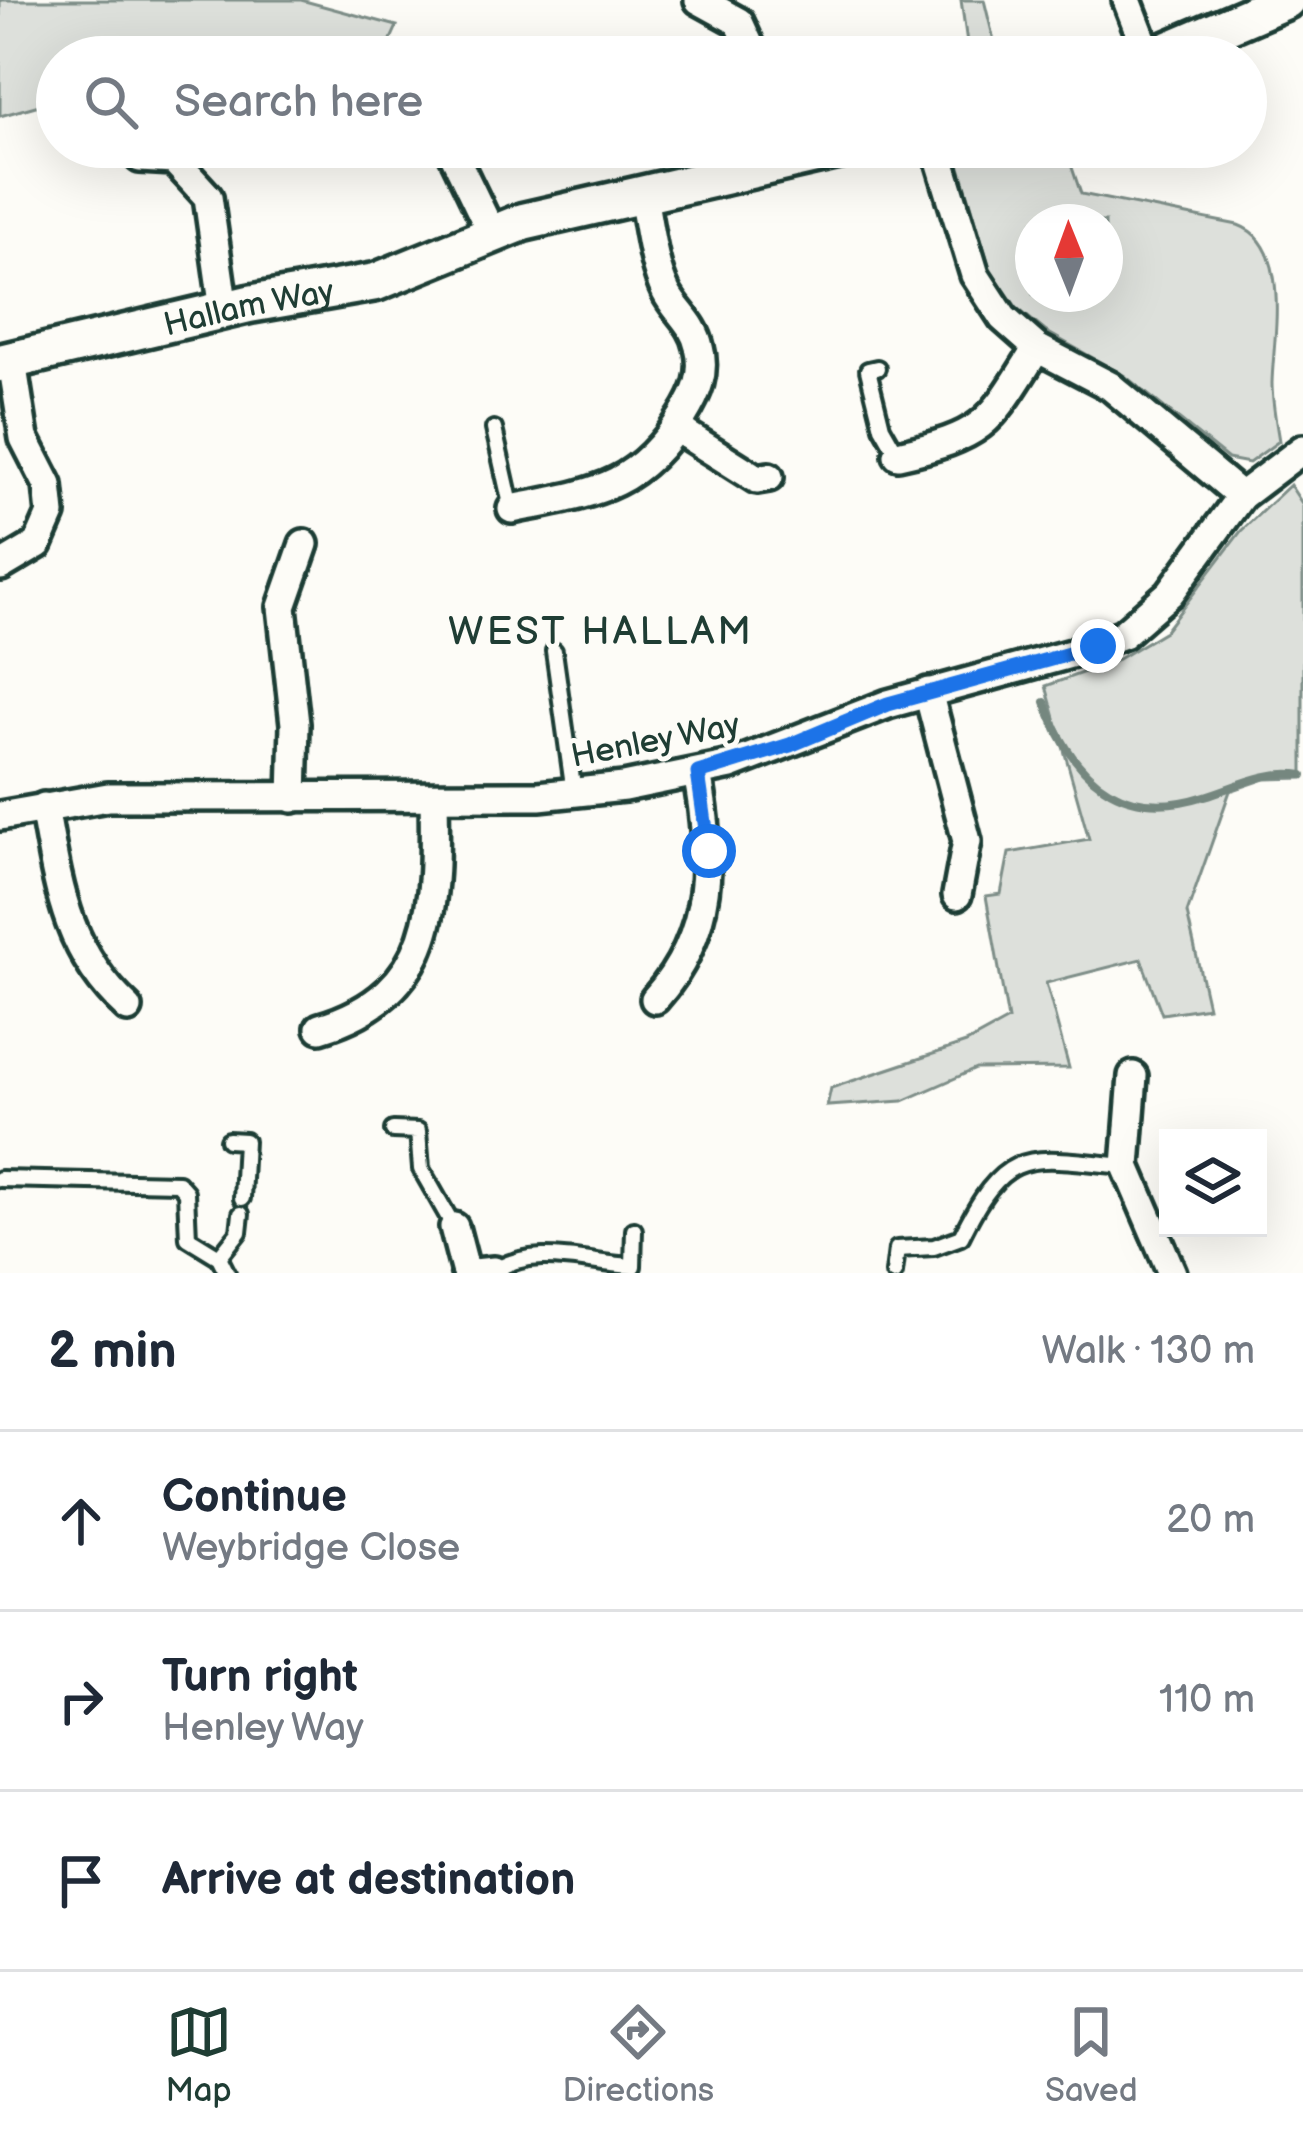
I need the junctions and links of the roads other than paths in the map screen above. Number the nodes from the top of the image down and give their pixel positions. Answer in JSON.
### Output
{"nodes":[{"id":1,"x":1126,"y":0,"type":"edge"},
{"id":2,"x":1286,"y":0,"type":"edge"},
{"id":3,"x":714,"y":3,"type":"edge"},
{"id":4,"x":747,"y":36,"type":"edge"},
{"id":5,"x":1142,"y":36,"type":"edge"},
{"id":6,"x":1201,"y":36,"type":"edge"},
{"id":7,"x":183,"y":168,"type":"edge"},
{"id":8,"x":460,"y":168,"type":"edge"},
{"id":9,"x":729,"y":168,"type":"edge"},
{"id":10,"x":942,"y":168,"type":"edge"},
{"id":11,"x":642,"y":193,"type":"junction"},
{"id":12,"x":492,"y":234,"type":"junction"},
{"id":13,"x":224,"y":310,"type":"junction"},
{"id":14,"x":1037,"y":348,"type":"junction"},
{"id":15,"x":6,"y":362,"type":"edge"},
{"id":16,"x":878,"y":368,"type":"dead end"},
{"id":17,"x":676,"y":428,"type":"junction"},
{"id":18,"x":494,"y":429,"type":"dead end"},
{"id":19,"x":1303,"y":449,"type":"edge"},
{"id":20,"x":898,"y":455,"type":"joint"},
{"id":21,"x":769,"y":477,"type":"dead end"},
{"id":22,"x":1241,"y":496,"type":"junction"},
{"id":23,"x":512,"y":509,"type":"joint"},
{"id":24,"x":288,"y":556,"type":"dead end"},
{"id":25,"x":1,"y":566,"type":"edge"},
{"id":26,"x":554,"y":651,"type":"dead end"},
{"id":27,"x":928,"y":692,"type":"junction"},
{"id":28,"x":698,"y":773,"type":"junction"},
{"id":29,"x":574,"y":794,"type":"junction"},
{"id":30,"x":293,"y":798,"type":"junction"},
{"id":31,"x":434,"y":799,"type":"junction"},
{"id":32,"x":44,"y":806,"type":"junction"},
{"id":33,"x":0,"y":816,"type":"edge"},
{"id":34,"x":969,"y":878,"type":"dead end"},
{"id":35,"x":674,"y":988,"type":"dead end"},
{"id":36,"x":109,"y":1001,"type":"dead end"},
{"id":37,"x":338,"y":1030,"type":"dead end"},
{"id":38,"x":1133,"y":1076,"type":"dead end"},
{"id":39,"x":393,"y":1130,"type":"dead end"},
{"id":40,"x":228,"y":1140,"type":"dead end"},
{"id":41,"x":1126,"y":1166,"type":"junction"},
{"id":42,"x":0,"y":1179,"type":"edge"},
{"id":43,"x":454,"y":1227,"type":"joint"},
{"id":44,"x":634,"y":1230,"type":"dead end"},
{"id":45,"x":219,"y":1257,"type":"junction"},
{"id":46,"x":478,"y":1272,"type":"edge"},
{"id":47,"x":227,"y":1273,"type":"edge"},
{"id":48,"x":894,"y":1273,"type":"edge"},
{"id":49,"x":1172,"y":1273,"type":"edge"}],
"edges":[{"from":1,"to":5,"type":"street"},
{"from":2,"to":6,"type":"street"},
{"from":3,"to":4,"type":"street"},
{"from":7,"to":13,"type":"street"},
{"from":8,"to":12,"type":"street"},
{"from":9,"to":11,"type":"street","name":"Hallam Way"},
{"from":10,"to":14,"type":"street"},
{"from":11,"to":12,"type":"street","name":"Hallam Way"},
{"from":11,"to":17,"type":"street"},
{"from":12,"to":13,"type":"street","name":"Hallam Way"},
{"from":13,"to":15,"type":"street","name":"Hallam Way"},
{"from":14,"to":20,"type":"street"},
{"from":14,"to":22,"type":"street"},
{"from":15,"to":25,"type":"street"},
{"from":16,"to":20,"type":"lane"},
{"from":17,"to":21,"type":"street"},
{"from":17,"to":23,"type":"street"},
{"from":18,"to":23,"type":"lane"},
{"from":19,"to":22,"type":"street","name":"Henley Way"},
{"from":22,"to":27,"type":"street","name":"Henley Way"},
{"from":24,"to":30,"type":"street"},
{"from":26,"to":29,"type":"lane"},
{"from":27,"to":28,"type":"street","name":"Henley Way"},
{"from":27,"to":34,"type":"street"},
{"from":28,"to":29,"type":"street","name":"Henley Way"},
{"from":28,"to":35,"type":"street"},
{"from":29,"to":31,"type":"street","name":"Henley Way"},
{"from":30,"to":31,"type":"street","name":"Henley Way"},
{"from":30,"to":32,"type":"street","name":"Henley Way"},
{"from":31,"to":37,"type":"street"},
{"from":32,"to":33,"type":"street","name":"Henley Way"},
{"from":32,"to":36,"type":"street"},
{"from":38,"to":41,"type":"street"},
{"from":39,"to":43,"type":"lane"},
{"from":40,"to":45,"type":"lane"},
{"from":41,"to":48,"type":"lane"},
{"from":41,"to":49,"type":"street"},
{"from":42,"to":45,"type":"lane"},
{"from":43,"to":46,"type":"street"},
{"from":44,"to":46,"type":"lane"},
{"from":45,"to":47,"type":"lane"}]}
